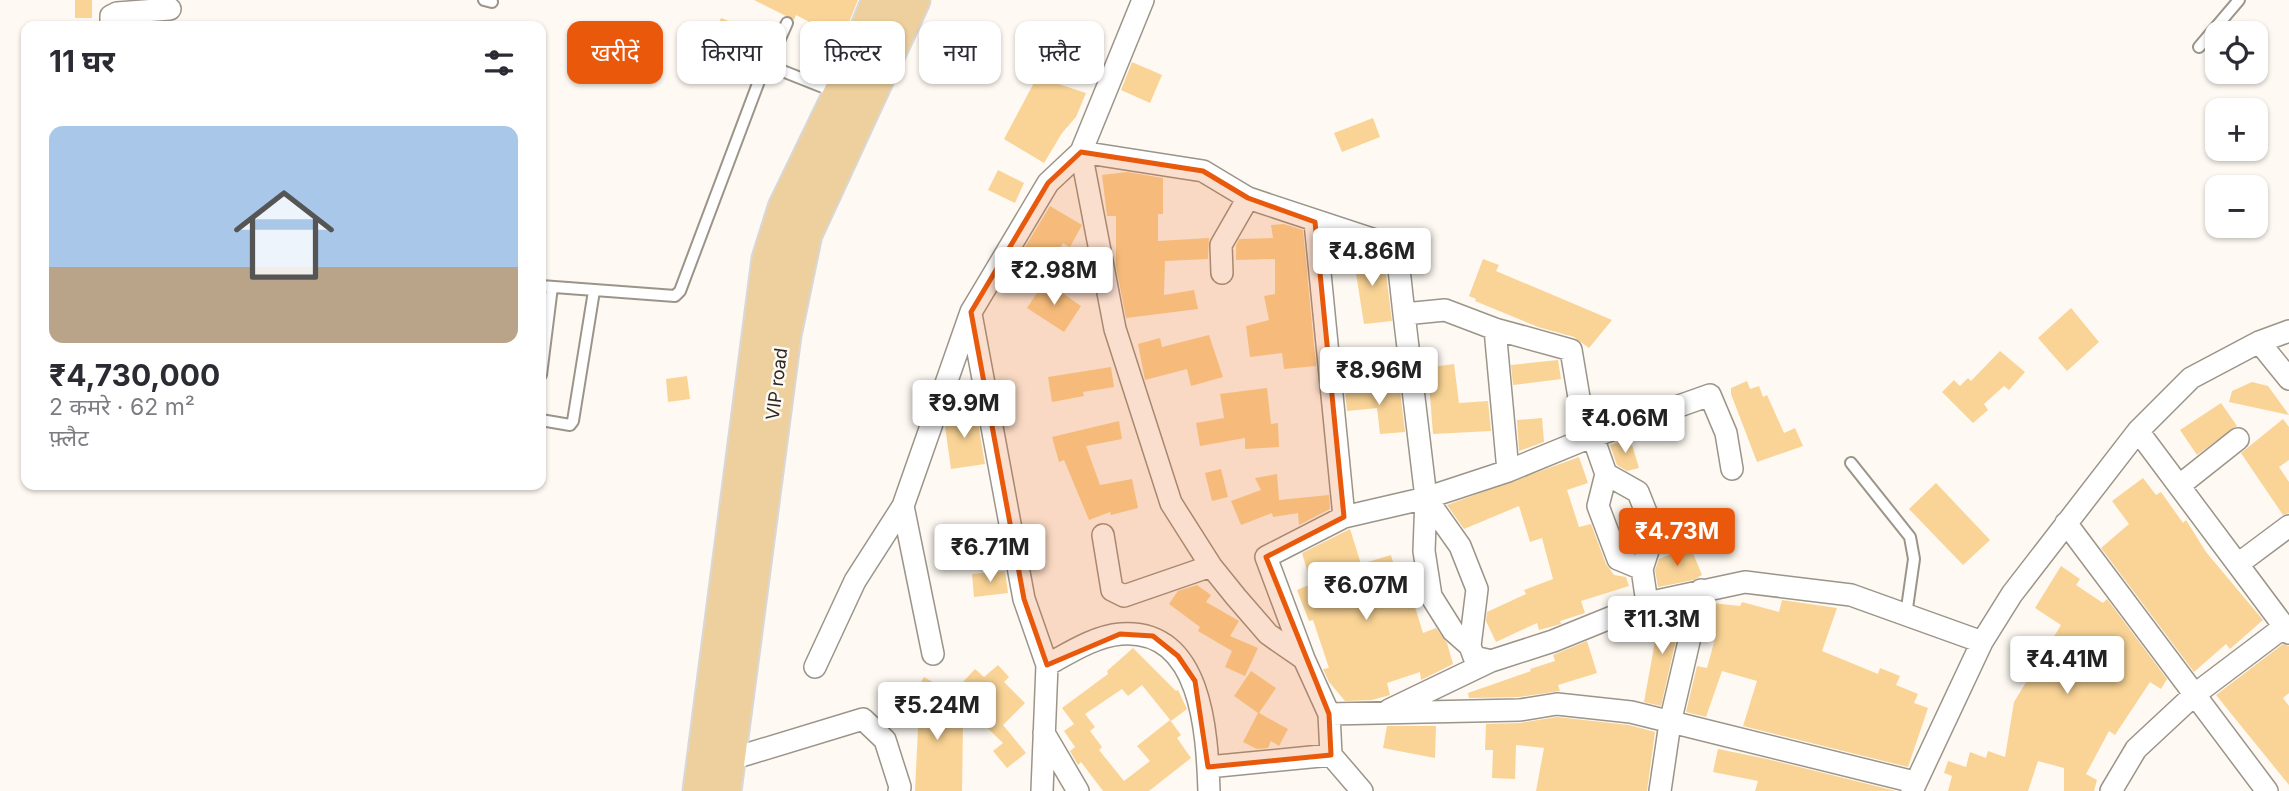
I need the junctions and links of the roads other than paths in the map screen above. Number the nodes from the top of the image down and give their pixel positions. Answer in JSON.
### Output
{"nodes":[{"id":1,"x":879,"y":0,"type":"edge"},
{"id":2,"x":913,"y":0,"type":"edge"},
{"id":3,"x":1143,"y":0,"type":"edge"},
{"id":4,"x":2239,"y":0,"type":"edge"},
{"id":5,"x":172,"y":12,"type":"edge"},
{"id":6,"x":112,"y":21,"type":"edge"},
{"id":7,"x":2199,"y":47,"type":"dead end"},
{"id":8,"x":786,"y":72,"type":"edge"},
{"id":9,"x":758,"y":84,"type":"edge"},
{"id":10,"x":840,"y":94,"type":"junction"},
{"id":11,"x":1081,"y":152,"type":"junction"},
{"id":12,"x":1248,"y":198,"type":"junction"},
{"id":13,"x":1314,"y":222,"type":"junction"},
{"id":14,"x":1222,"y":273,"type":"dead end"},
{"id":15,"x":546,"y":287,"type":"edge"},
{"id":16,"x":594,"y":291,"type":"junction"},
{"id":17,"x":971,"y":312,"type":"junction"},
{"id":18,"x":1404,"y":314,"type":"junction"},
{"id":19,"x":1495,"y":328,"type":"junction"},
{"id":20,"x":2289,"y":331,"type":"edge"},
{"id":21,"x":2259,"y":342,"type":"junction"},
{"id":22,"x":2289,"y":379,"type":"edge"},
{"id":23,"x":546,"y":420,"type":"edge"},
{"id":24,"x":2138,"y":431,"type":"junction"},
{"id":25,"x":1590,"y":438,"type":"junction"},
{"id":26,"x":2238,"y":439,"type":"dead end"},
{"id":27,"x":1851,"y":463,"type":"dead end"},
{"id":28,"x":1732,"y":469,"type":"dead end"},
{"id":29,"x":1508,"y":471,"type":"junction"},
{"id":30,"x":1606,"y":474,"type":"junction"},
{"id":31,"x":2180,"y":485,"type":"junction"},
{"id":32,"x":1426,"y":498,"type":"junction"},
{"id":33,"x":903,"y":506,"type":"junction"},
{"id":34,"x":1344,"y":517,"type":"junction"},
{"id":35,"x":2067,"y":523,"type":"junction"},
{"id":36,"x":2289,"y":526,"type":"edge"},
{"id":37,"x":1103,"y":534,"type":"dead end"},
{"id":38,"x":2238,"y":564,"type":"junction"},
{"id":39,"x":1211,"y":566,"type":"junction"},
{"id":40,"x":1642,"y":569,"type":"junction"},
{"id":41,"x":1701,"y":590,"type":"junction"},
{"id":42,"x":1647,"y":603,"type":"junction"},
{"id":43,"x":1906,"y":615,"type":"junction"},
{"id":44,"x":2286,"y":630,"type":"edge"},
{"id":45,"x":1982,"y":642,"type":"junction"},
{"id":46,"x":1470,"y":646,"type":"junction"},
{"id":47,"x":933,"y":654,"type":"dead end"},
{"id":48,"x":1304,"y":659,"type":"junction"},
{"id":49,"x":1491,"y":661,"type":"junction"},
{"id":50,"x":1046,"y":665,"type":"junction"},
{"id":51,"x":815,"y":667,"type":"dead end"},
{"id":52,"x":2194,"y":695,"type":"junction"},
{"id":53,"x":1329,"y":714,"type":"junction"},
{"id":54,"x":1381,"y":714,"type":"junction"},
{"id":55,"x":1671,"y":723,"type":"junction"},
{"id":56,"x":1044,"y":733,"type":"junction"},
{"id":57,"x":1331,"y":755,"type":"junction"},
{"id":58,"x":1209,"y":767,"type":"junction"},
{"id":59,"x":726,"y":776,"type":"edge"},
{"id":60,"x":1913,"y":786,"type":"edge"},
{"id":61,"x":700,"y":791,"type":"edge"},
{"id":62,"x":899,"y":791,"type":"edge"},
{"id":63,"x":1042,"y":791,"type":"edge"},
{"id":64,"x":1078,"y":791,"type":"edge"},
{"id":65,"x":1209,"y":791,"type":"edge"},
{"id":66,"x":1362,"y":791,"type":"edge"},
{"id":67,"x":1660,"y":791,"type":"edge"},
{"id":68,"x":2111,"y":791,"type":"edge"},
{"id":69,"x":2267,"y":791,"type":"edge"}],
"edges":[{"from":1,"to":10,"type":"main road","name":"VIP road"},
{"from":2,"to":59,"type":"main road","name":"VIP road"},
{"from":3,"to":11,"type":"street"},
{"from":4,"to":7,"type":"lane"},
{"from":5,"to":6,"type":"street"},
{"from":8,"to":10,"type":"lane"},
{"from":9,"to":16,"type":"lane"},
{"from":10,"to":61,"type":"main road","name":"VIP road"},
{"from":11,"to":12,"type":"street"},
{"from":11,"to":17,"type":"street"},
{"from":11,"to":39,"type":"street"},
{"from":12,"to":13,"type":"street"},
{"from":12,"to":14,"type":"street"},
{"from":13,"to":18,"type":"street"},
{"from":13,"to":34,"type":"street"},
{"from":15,"to":16,"type":"lane"},
{"from":16,"to":23,"type":"lane"},
{"from":17,"to":33,"type":"street"},
{"from":17,"to":50,"type":"street"},
{"from":18,"to":19,"type":"street"},
{"from":18,"to":32,"type":"street"},
{"from":19,"to":25,"type":"street"},
{"from":19,"to":29,"type":"street"},
{"from":20,"to":21,"type":"street"},
{"from":21,"to":22,"type":"street"},
{"from":21,"to":24,"type":"street"},
{"from":24,"to":31,"type":"street"},
{"from":24,"to":35,"type":"street"},
{"from":25,"to":28,"type":"street"},
{"from":25,"to":29,"type":"street"},
{"from":25,"to":30,"type":"street"},
{"from":26,"to":31,"type":"street"},
{"from":27,"to":43,"type":"lane"},
{"from":29,"to":32,"type":"street"},
{"from":30,"to":40,"type":"street"},
{"from":30,"to":40,"type":"street"},
{"from":31,"to":38,"type":"street"},
{"from":32,"to":34,"type":"street"},
{"from":32,"to":46,"type":"street"},
{"from":32,"to":46,"type":"street"},
{"from":33,"to":47,"type":"street"},
{"from":33,"to":51,"type":"street"},
{"from":34,"to":48,"type":"street"},
{"from":35,"to":45,"type":"street"},
{"from":35,"to":52,"type":"street"},
{"from":36,"to":38,"type":"street"},
{"from":37,"to":39,"type":"street"},
{"from":38,"to":44,"type":"street"},
{"from":39,"to":48,"type":"street"},
{"from":40,"to":42,"type":"street"},
{"from":41,"to":42,"type":"street"},
{"from":41,"to":43,"type":"street"},
{"from":41,"to":55,"type":"street"},
{"from":42,"to":49,"type":"street"},
{"from":43,"to":45,"type":"street"},
{"from":44,"to":52,"type":"street"},
{"from":45,"to":60,"type":"street"},
{"from":46,"to":49,"type":"street"},
{"from":48,"to":53,"type":"street"},
{"from":49,"to":54,"type":"street"},
{"from":50,"to":56,"type":"street"},
{"from":50,"to":58,"type":"street"},
{"from":52,"to":68,"type":"street"},
{"from":52,"to":69,"type":"street"},
{"from":53,"to":54,"type":"street"},
{"from":53,"to":57,"type":"street"},
{"from":54,"to":55,"type":"street"},
{"from":55,"to":60,"type":"street"},
{"from":55,"to":67,"type":"street"},
{"from":56,"to":63,"type":"street"},
{"from":56,"to":64,"type":"street"},
{"from":57,"to":58,"type":"street"},
{"from":57,"to":66,"type":"street"},
{"from":58,"to":65,"type":"street"},
{"from":59,"to":62,"type":"street"}]}
